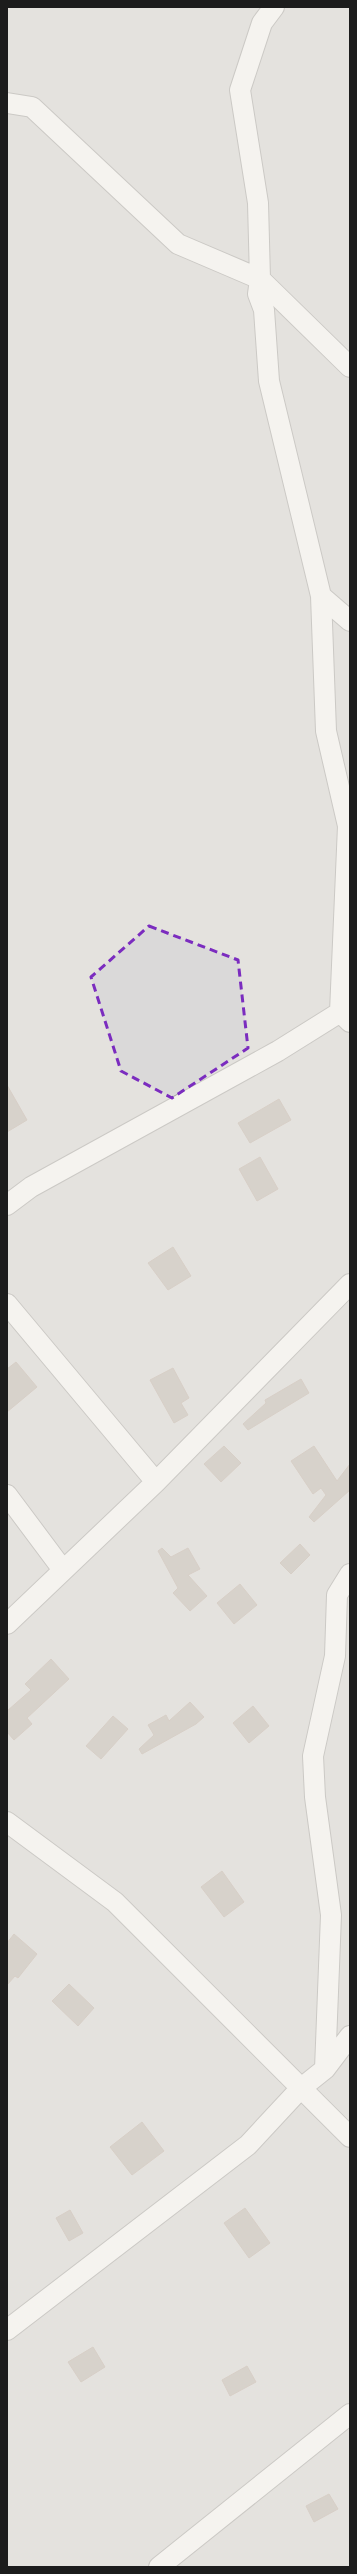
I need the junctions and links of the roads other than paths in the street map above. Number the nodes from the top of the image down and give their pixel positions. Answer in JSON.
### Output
{"nodes":[{"id":1,"x":274,"y":7,"type":"edge"},
{"id":2,"x":7,"y":103,"type":"edge"},
{"id":3,"x":260,"y":280,"type":"junction"},
{"id":4,"x":350,"y":367,"type":"edge"},
{"id":5,"x":321,"y":596,"type":"junction"},
{"id":6,"x":350,"y":621,"type":"edge"},
{"id":7,"x":346,"y":1013,"type":"edge"},
{"id":8,"x":7,"y":1205,"type":"edge"},
{"id":9,"x":350,"y":1284,"type":"edge"},
{"id":10,"x":7,"y":1304,"type":"edge"},
{"id":11,"x":156,"y":1482,"type":"junction"},
{"id":12,"x":7,"y":1495,"type":"edge"},
{"id":13,"x":63,"y":1570,"type":"junction"},
{"id":14,"x":350,"y":1574,"type":"edge"},
{"id":15,"x":7,"y":1624,"type":"edge"},
{"id":16,"x":7,"y":1822,"type":"edge"},
{"id":17,"x":350,"y":2036,"type":"edge"},
{"id":18,"x":325,"y":2069,"type":"junction"},
{"id":19,"x":300,"y":2089,"type":"junction"},
{"id":20,"x":350,"y":2137,"type":"edge"},
{"id":21,"x":7,"y":2330,"type":"edge"},
{"id":22,"x":350,"y":2414,"type":"edge"},
{"id":23,"x":159,"y":2567,"type":"edge"}],
"edges":[{"from":1,"to":3,"type":"street"},
{"from":2,"to":3,"type":"street"},
{"from":3,"to":4,"type":"street"},
{"from":3,"to":5,"type":"street"},
{"from":5,"to":6,"type":"street"},
{"from":5,"to":7,"type":"street"},
{"from":7,"to":8,"type":"street"},
{"from":9,"to":11,"type":"street"},
{"from":10,"to":11,"type":"street"},
{"from":11,"to":13,"type":"street"},
{"from":12,"to":13,"type":"street"},
{"from":13,"to":15,"type":"street"},
{"from":14,"to":18,"type":"street"},
{"from":16,"to":19,"type":"street"},
{"from":17,"to":18,"type":"street"},
{"from":18,"to":19,"type":"street"},
{"from":19,"to":20,"type":"street"},
{"from":19,"to":21,"type":"street"},
{"from":22,"to":23,"type":"street"}]}
